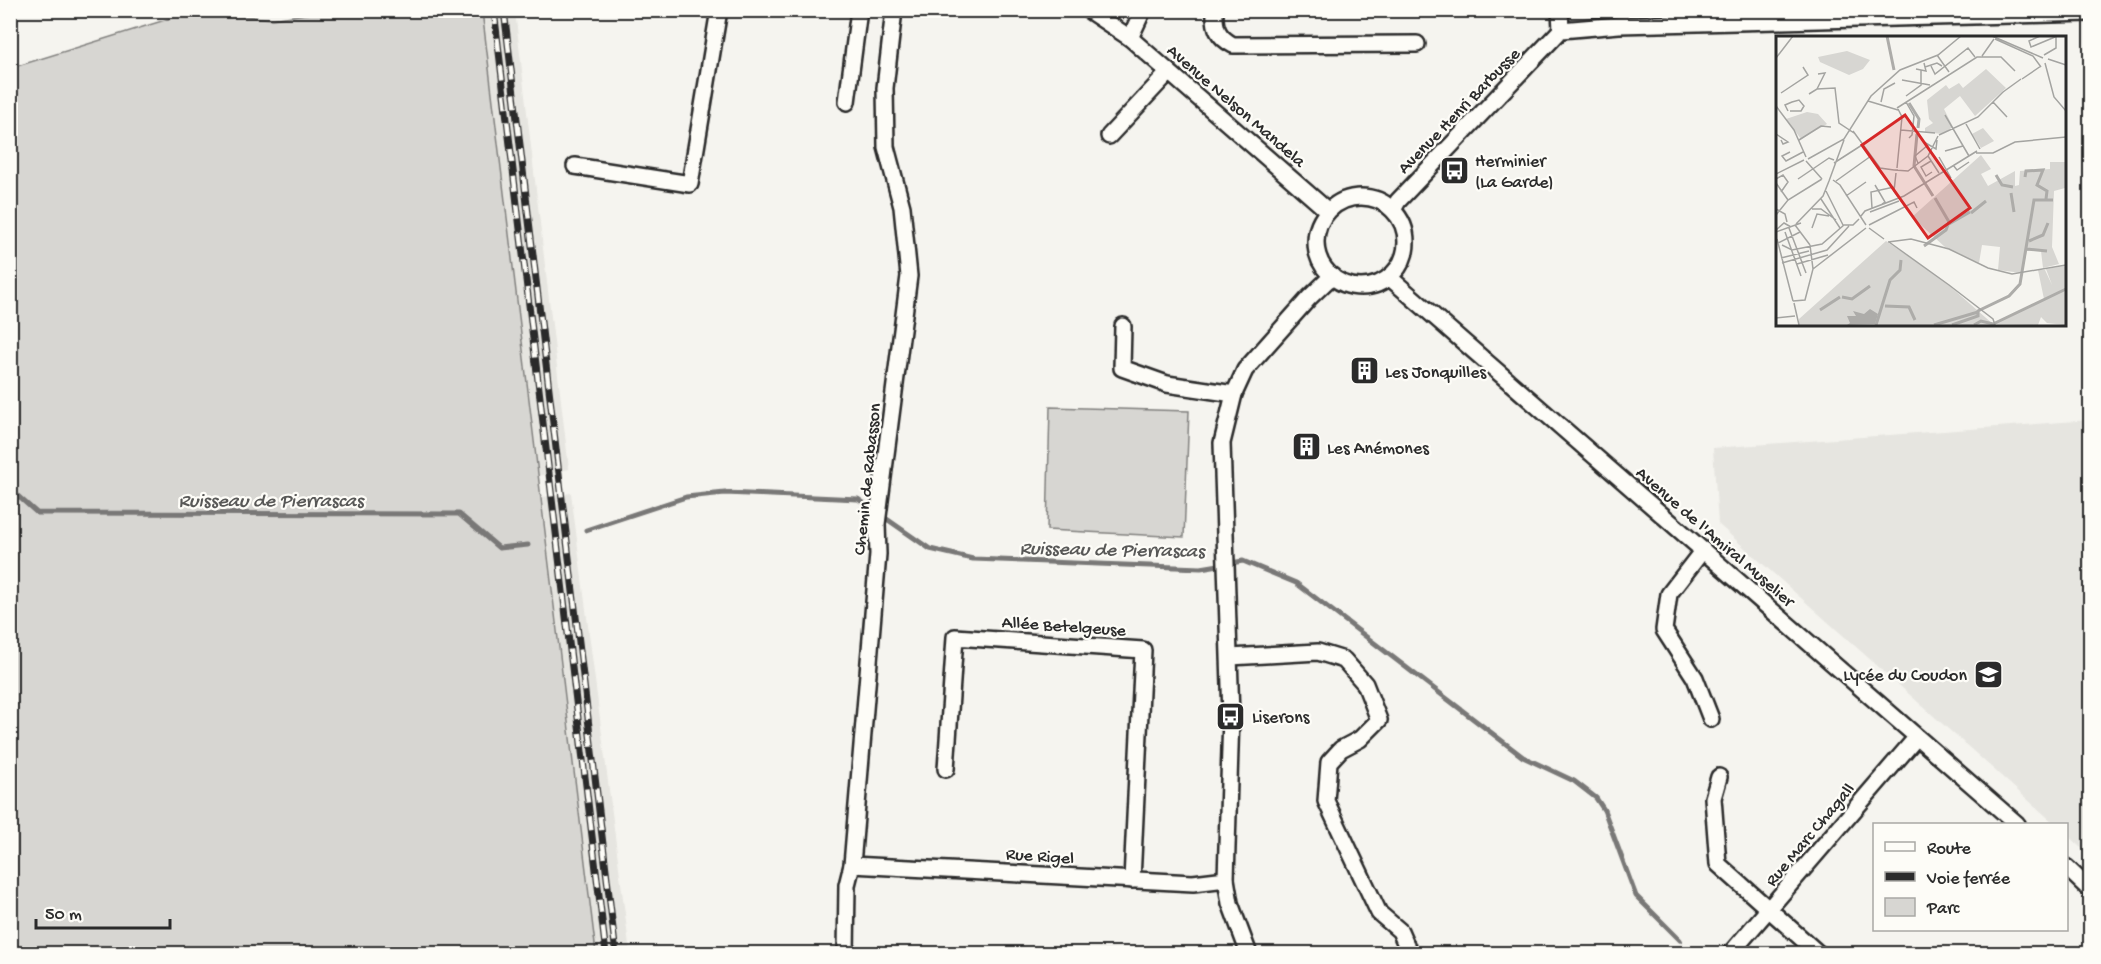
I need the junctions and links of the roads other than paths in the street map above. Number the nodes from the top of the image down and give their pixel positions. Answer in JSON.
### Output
{"nodes":[{"id":1,"x":719,"y":10,"type":"edge"},
{"id":2,"x":859,"y":10,"type":"edge"},
{"id":3,"x":894,"y":10,"type":"edge"},
{"id":4,"x":1088,"y":10,"type":"edge"},
{"id":5,"x":1143,"y":10,"type":"edge"},
{"id":6,"x":1215,"y":10,"type":"edge"},
{"id":7,"x":1560,"y":10,"type":"edge"},
{"id":8,"x":2089,"y":12,"type":"edge"},
{"id":9,"x":1835,"y":14,"type":"edge"},
{"id":10,"x":1561,"y":30,"type":"junction"},
{"id":11,"x":1130,"y":38,"type":"junction"},
{"id":12,"x":1417,"y":44,"type":"dead end"},
{"id":13,"x":1169,"y":72,"type":"junction"},
{"id":14,"x":847,"y":102,"type":"dead end"},
{"id":15,"x":1109,"y":135,"type":"dead end"},
{"id":16,"x":575,"y":166,"type":"dead end"},
{"id":17,"x":1393,"y":210,"type":"junction"},
{"id":18,"x":1329,"y":211,"type":"junction"},
{"id":19,"x":1332,"y":276,"type":"junction"},
{"id":20,"x":1389,"y":278,"type":"junction"},
{"id":21,"x":1123,"y":326,"type":"dead end"},
{"id":22,"x":1234,"y":394,"type":"junction"},
{"id":23,"x":1702,"y":550,"type":"junction"},
{"id":24,"x":1230,"y":657,"type":"junction"},
{"id":25,"x":1711,"y":719,"type":"dead end"},
{"id":26,"x":1916,"y":738,"type":"junction"},
{"id":27,"x":946,"y":769,"type":"dead end"},
{"id":28,"x":1719,"y":777,"type":"dead end"},
{"id":29,"x":2015,"y":823,"type":"edge"},
{"id":30,"x":852,"y":864,"type":"junction"},
{"id":31,"x":2068,"y":867,"type":"edge"},
{"id":32,"x":2068,"y":867,"type":"edge"},
{"id":33,"x":1226,"y":879,"type":"junction"},
{"id":34,"x":1132,"y":880,"type":"junction"},
{"id":35,"x":2091,"y":883,"type":"edge"},
{"id":36,"x":2091,"y":890,"type":"edge"},
{"id":37,"x":1769,"y":911,"type":"junction"},
{"id":38,"x":846,"y":954,"type":"edge"},
{"id":39,"x":1249,"y":954,"type":"edge"},
{"id":40,"x":1410,"y":954,"type":"edge"},
{"id":41,"x":1730,"y":954,"type":"edge"},
{"id":42,"x":1819,"y":954,"type":"edge"}],
"edges":[{"from":1,"to":16,"type":"street"},
{"from":2,"to":14,"type":"street"},
{"from":3,"to":30,"type":"street","name":"Chemin de Rabasson"},
{"from":4,"to":11,"type":"street","name":"Avenue Nelson Mandela"},
{"from":5,"to":11,"type":"street"},
{"from":6,"to":12,"type":"street"},
{"from":7,"to":10,"type":"street"},
{"from":8,"to":9,"type":"street"},
{"from":9,"to":10,"type":"street"},
{"from":10,"to":17,"type":"street","name":"Avenue Henri Barbusse"},
{"from":11,"to":13,"type":"street","name":"Avenue Nelson Mandela"},
{"from":13,"to":15,"type":"street"},
{"from":13,"to":18,"type":"street","name":"Avenue Nelson Mandela"},
{"from":17,"to":18,"type":"street"},
{"from":17,"to":20,"type":"street"},
{"from":18,"to":19,"type":"street"},
{"from":19,"to":20,"type":"street"},
{"from":19,"to":22,"type":"street"},
{"from":20,"to":23,"type":"street","name":"Avenue de l'Amiral Muselier"},
{"from":21,"to":22,"type":"street"},
{"from":22,"to":24,"type":"street"},
{"from":23,"to":25,"type":"street"},
{"from":23,"to":26,"type":"street","name":"Avenue de l'Amiral Muselier"},
{"from":24,"to":33,"type":"street"},
{"from":24,"to":40,"type":"street"},
{"from":26,"to":29,"type":"street","name":"Avenue de l'Amiral Muselier"},
{"from":26,"to":37,"type":"street","name":"Rue Marc Chagall"},
{"from":27,"to":34,"type":"street","name":"Allée Betelgeuse"},
{"from":28,"to":37,"type":"street"},
{"from":30,"to":34,"type":"street","name":"Rue Rigel"},
{"from":30,"to":38,"type":"street","name":"Chemin de Rabasson"},
{"from":31,"to":35,"type":"street"},
{"from":32,"to":36,"type":"street"},
{"from":33,"to":34,"type":"street","name":"Rue Rigel"},
{"from":33,"to":39,"type":"street"},
{"from":37,"to":41,"type":"street","name":"Rue Marc Chagall"},
{"from":37,"to":42,"type":"street"}]}
